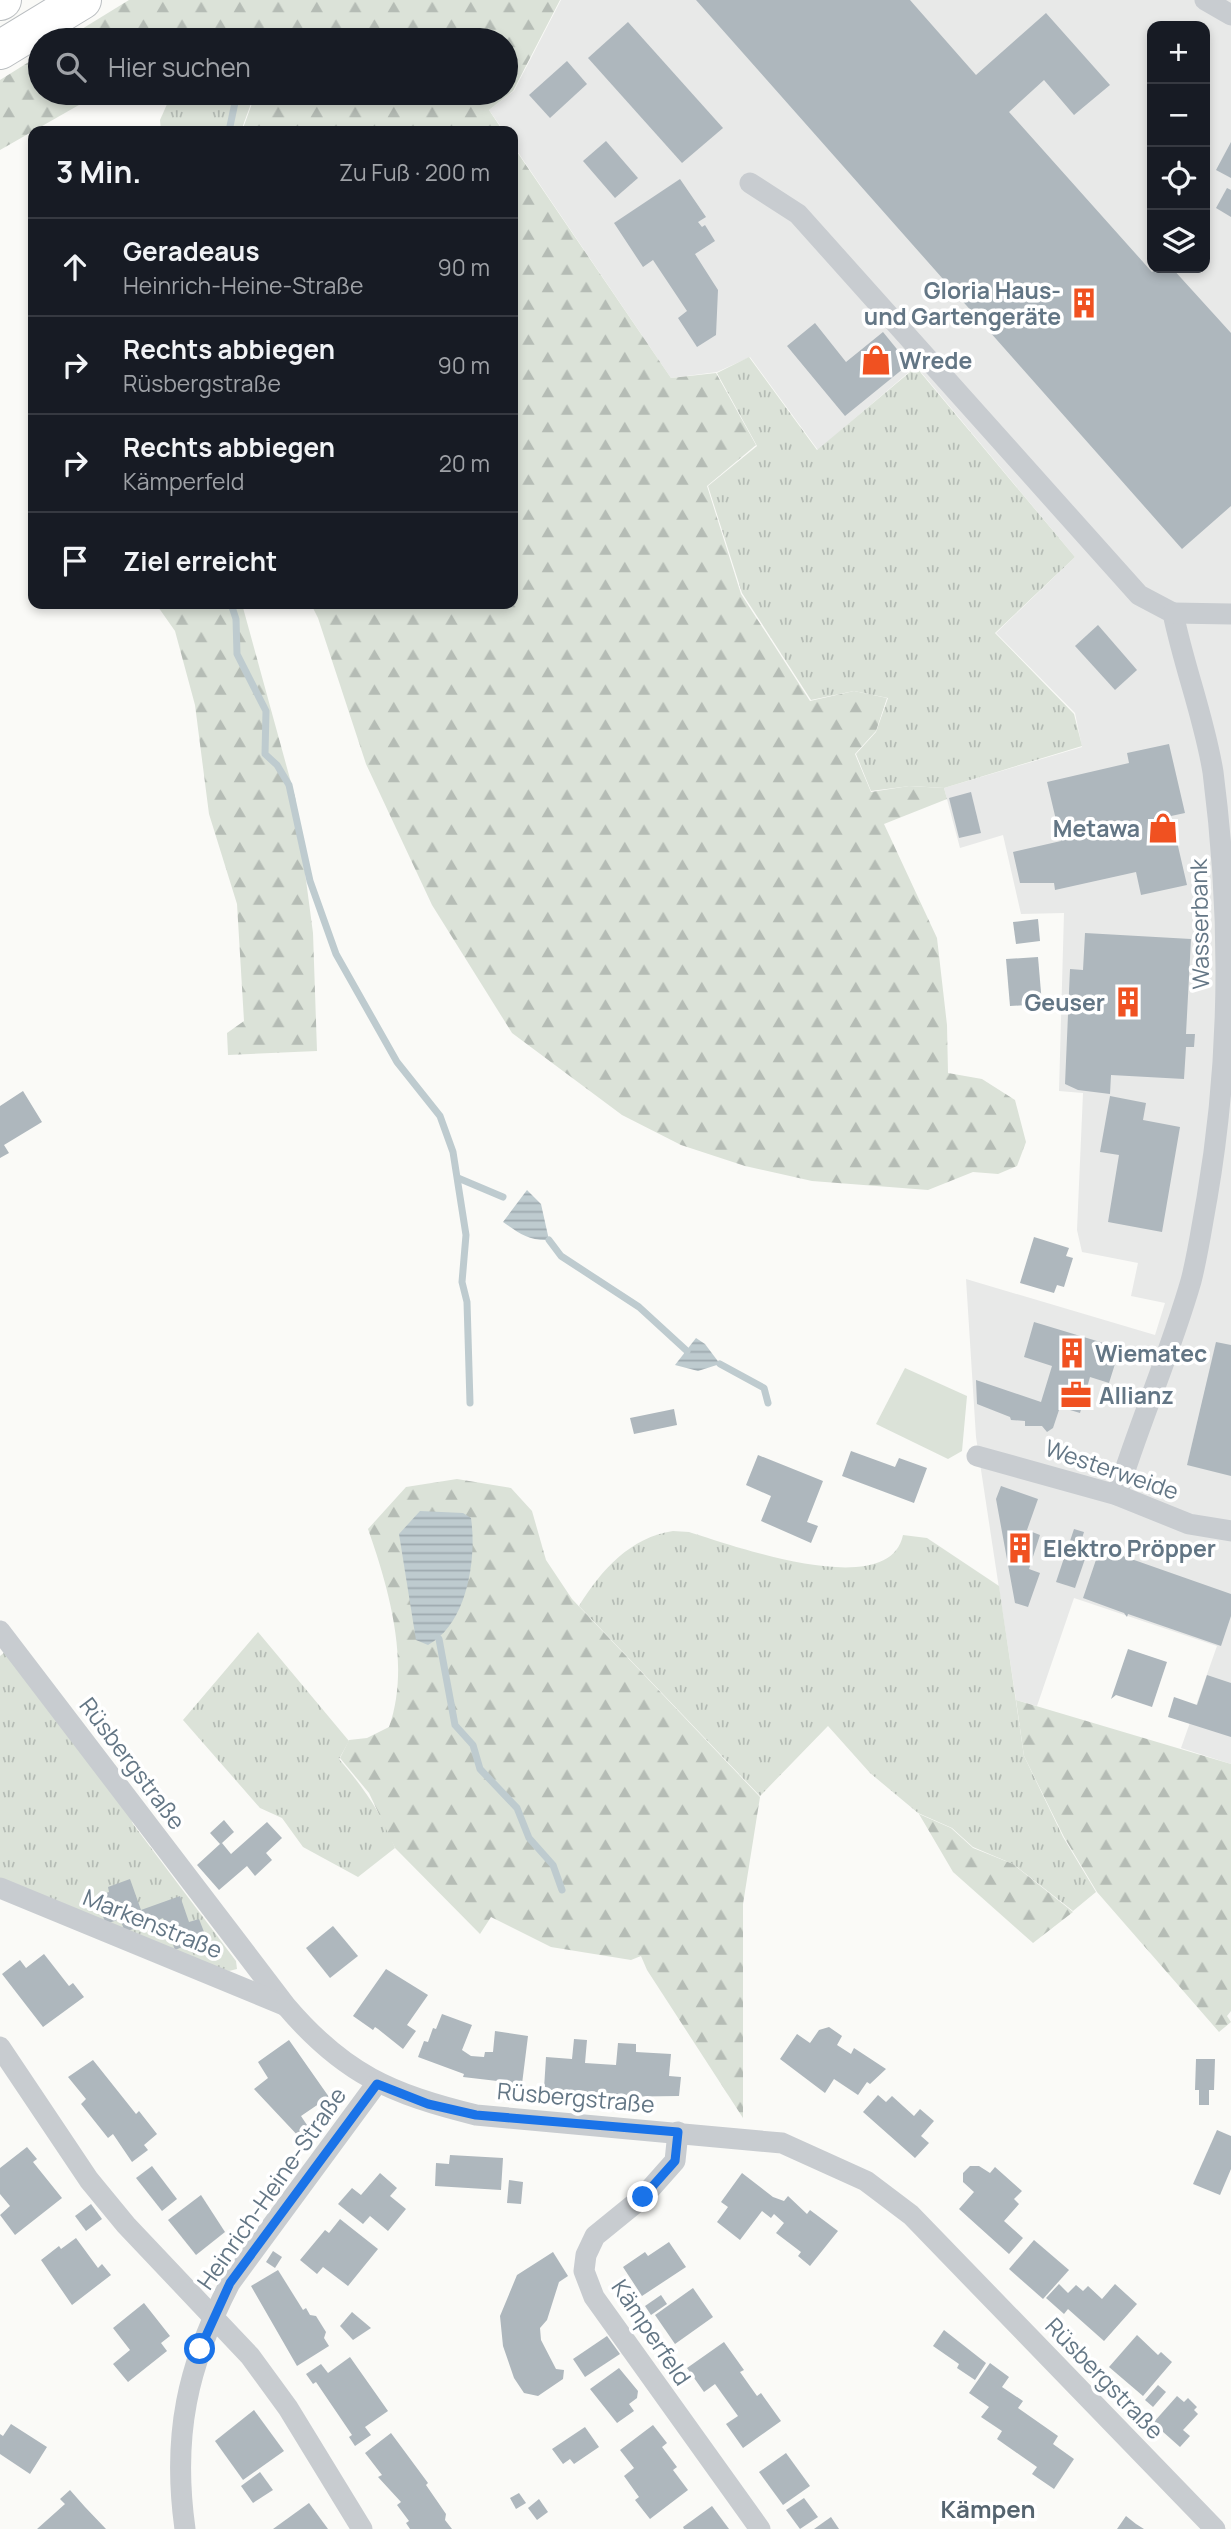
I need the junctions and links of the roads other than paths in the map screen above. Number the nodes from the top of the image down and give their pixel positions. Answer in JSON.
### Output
{"nodes":[{"id":1,"x":82,"y":0,"type":"edge"},
{"id":2,"x":1205,"y":0,"type":"edge"},
{"id":3,"x":1231,"y":15,"type":"edge"},
{"id":4,"x":36,"y":28,"type":"edge"},
{"id":5,"x":28,"y":33,"type":"edge"},
{"id":6,"x":0,"y":50,"type":"edge"},
{"id":7,"x":750,"y":183,"type":"dead end"},
{"id":8,"x":1173,"y":613,"type":"junction"},
{"id":9,"x":1231,"y":614,"type":"edge"},
{"id":10,"x":976,"y":1455,"type":"dead end"},
{"id":11,"x":1117,"y":1495,"type":"junction"},
{"id":12,"x":1231,"y":1531,"type":"edge"},
{"id":13,"x":0,"y":1632,"type":"edge"},
{"id":14,"x":0,"y":1888,"type":"edge"},
{"id":15,"x":286,"y":2006,"type":"junction"},
{"id":16,"x":0,"y":2046,"type":"edge"},
{"id":17,"x":377,"y":2084,"type":"junction"},
{"id":18,"x":678,"y":2132,"type":"junction"},
{"id":19,"x":213,"y":2316,"type":"junction"},
{"id":20,"x":185,"y":2529,"type":"edge"},
{"id":21,"x":362,"y":2529,"type":"edge"},
{"id":22,"x":760,"y":2529,"type":"edge"},
{"id":23,"x":1215,"y":2529,"type":"edge"}],
"edges":[{"from":1,"to":4,"type":"highway"},
{"from":2,"to":3,"type":"street"},
{"from":5,"to":6,"type":"highway"},
{"from":7,"to":8,"type":"street"},
{"from":8,"to":9,"type":"street"},
{"from":8,"to":11,"type":"street","name":"Wasserbank"},
{"from":10,"to":11,"type":"street","name":"Westerweide"},
{"from":11,"to":12,"type":"street","name":"Westerweide"},
{"from":13,"to":15,"type":"street","name":"Rüsbergstraße"},
{"from":14,"to":15,"type":"street","name":"Markenstraße"},
{"from":15,"to":17,"type":"street","name":"Rüsbergstraße"},
{"from":16,"to":19,"type":"street"},
{"from":17,"to":18,"type":"street","name":"Rüsbergstraße"},
{"from":17,"to":19,"type":"street","name":"Heinrich-Heine-Straße"},
{"from":18,"to":22,"type":"street","name":"Kämperfeld"},
{"from":18,"to":23,"type":"street","name":"Rüsbergstraße"},
{"from":19,"to":20,"type":"street","name":"Heinrich-Heine-Straße"},
{"from":19,"to":21,"type":"street"}]}
